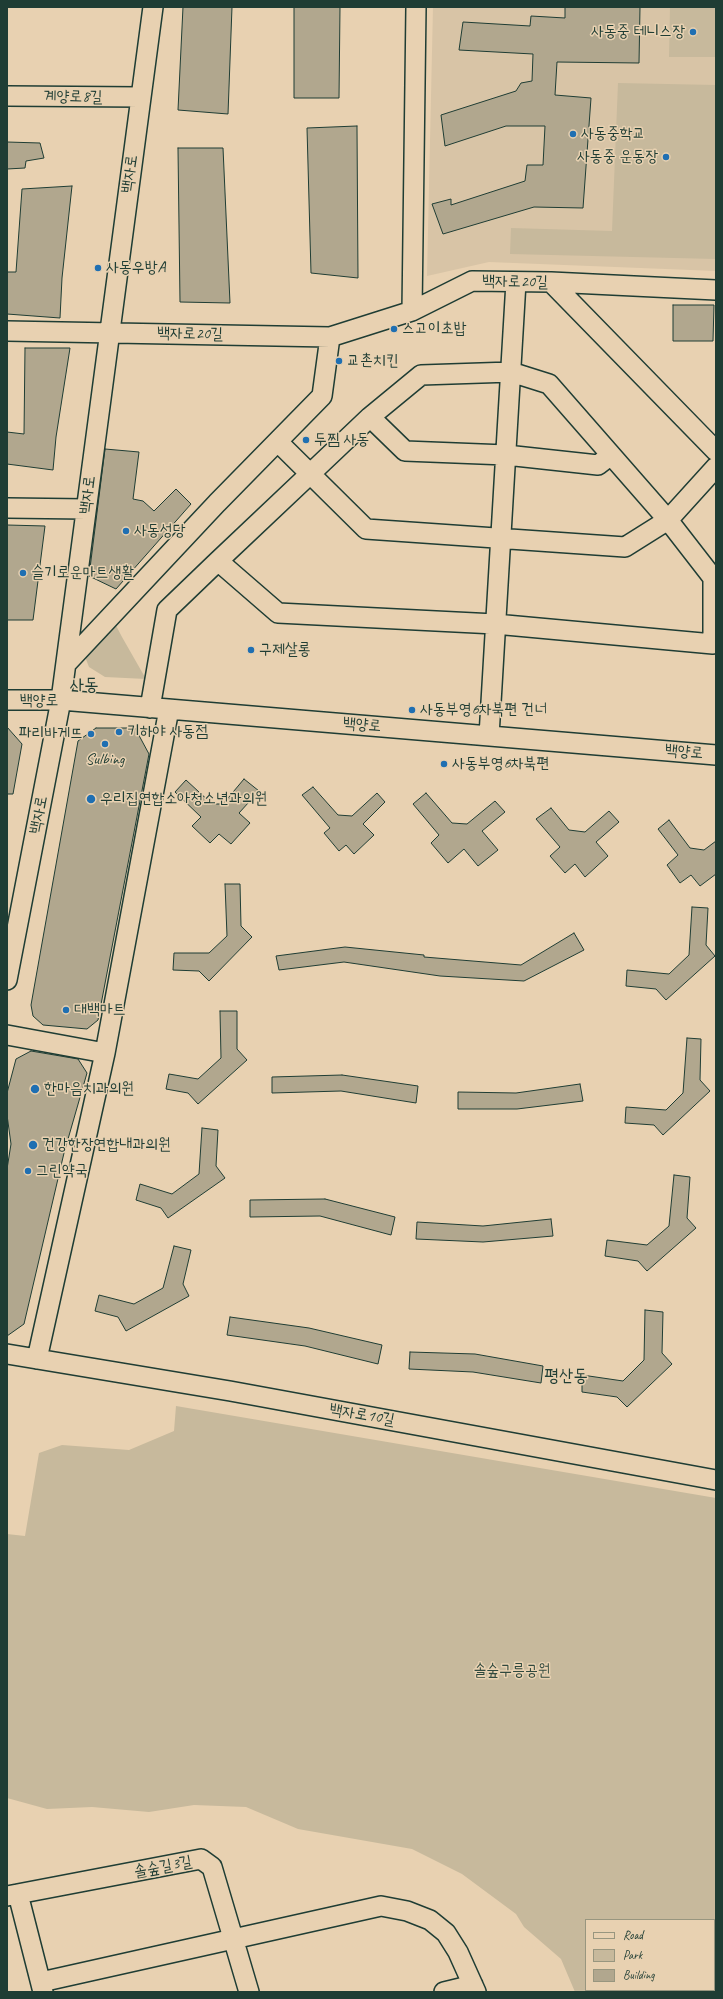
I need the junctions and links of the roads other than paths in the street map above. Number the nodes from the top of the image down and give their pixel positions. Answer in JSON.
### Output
{"nodes":[{"id":1,"x":153,"y":7,"type":"edge"},
{"id":2,"x":416,"y":7,"type":"edge"},
{"id":3,"x":7,"y":96,"type":"edge"},
{"id":4,"x":140,"y":98,"type":"junction"},
{"id":5,"x":516,"y":282,"type":"junction"},
{"id":6,"x":552,"y":282,"type":"junction"},
{"id":7,"x":716,"y":290,"type":"edge"},
{"id":8,"x":412,"y":311,"type":"junction"},
{"id":9,"x":7,"y":331,"type":"edge"},
{"id":10,"x":109,"y":332,"type":"junction"},
{"id":11,"x":330,"y":337,"type":"junction"},
{"id":12,"x":511,"y":372,"type":"junction"},
{"id":13,"x":370,"y":417,"type":"junction"},
{"id":14,"x":278,"y":442,"type":"junction"},
{"id":15,"x":716,"y":451,"type":"edge"},
{"id":16,"x":611,"y":454,"type":"junction"},
{"id":17,"x":506,"y":455,"type":"junction"},
{"id":18,"x":716,"y":468,"type":"edge"},
{"id":19,"x":310,"y":474,"type":"junction"},
{"id":20,"x":7,"y":508,"type":"edge"},
{"id":21,"x":86,"y":509,"type":"junction"},
{"id":22,"x":668,"y":520,"type":"junction"},
{"id":23,"x":501,"y":538,"type":"junction"},
{"id":24,"x":218,"y":562,"type":"junction"},
{"id":25,"x":495,"y":624,"type":"junction"},
{"id":26,"x":66,"y":664,"type":"junction"},
{"id":27,"x":7,"y":700,"type":"edge"},
{"id":28,"x":61,"y":700,"type":"junction"},
{"id":29,"x":160,"y":709,"type":"junction"},
{"id":30,"x":488,"y":736,"type":"junction"},
{"id":31,"x":716,"y":755,"type":"edge"},
{"id":32,"x":7,"y":980,"type":"edge"},
{"id":33,"x":7,"y":1035,"type":"edge"},
{"id":34,"x":105,"y":1053,"type":"junction"},
{"id":35,"x":7,"y":1354,"type":"edge"},
{"id":36,"x":37,"y":1359,"type":"junction"},
{"id":37,"x":716,"y":1480,"type":"edge"},
{"id":38,"x":13,"y":1895,"type":"edge"},
{"id":39,"x":233,"y":1939,"type":"junction"},
{"id":40,"x":42,"y":1987,"type":"edge"},
{"id":41,"x":475,"y":1988,"type":"edge"},
{"id":42,"x":249,"y":1992,"type":"edge"},
{"id":43,"x":444,"y":1992,"type":"edge"}],
"edges":[{"from":1,"to":4,"type":"street","name":"백자로"},
{"from":2,"to":8,"type":"street"},
{"from":3,"to":4,"type":"street","name":"계양로8길"},
{"from":4,"to":10,"type":"street","name":"백자로"},
{"from":5,"to":6,"type":"street","name":"백자로20길"},
{"from":5,"to":8,"type":"street","name":"백자로20길"},
{"from":5,"to":12,"type":"street"},
{"from":6,"to":7,"type":"street","name":"백자로20길"},
{"from":6,"to":15,"type":"street"},
{"from":8,"to":11,"type":"street","name":"백자로20길"},
{"from":9,"to":10,"type":"street","name":"백자로20길"},
{"from":10,"to":11,"type":"street","name":"백자로20길"},
{"from":10,"to":21,"type":"street","name":"백자로"},
{"from":11,"to":14,"type":"street"},
{"from":12,"to":13,"type":"street"},
{"from":12,"to":16,"type":"street"},
{"from":12,"to":17,"type":"street"},
{"from":13,"to":17,"type":"street"},
{"from":13,"to":19,"type":"street"},
{"from":14,"to":19,"type":"street"},
{"from":14,"to":26,"type":"street"},
{"from":16,"to":17,"type":"street"},
{"from":16,"to":22,"type":"street"},
{"from":17,"to":23,"type":"street"},
{"from":18,"to":22,"type":"street"},
{"from":19,"to":23,"type":"street"},
{"from":19,"to":24,"type":"street"},
{"from":20,"to":21,"type":"street"},
{"from":21,"to":26,"type":"street","name":"백자로"},
{"from":22,"to":23,"type":"street"},
{"from":22,"to":25,"type":"street"},
{"from":23,"to":25,"type":"street"},
{"from":24,"to":25,"type":"street"},
{"from":24,"to":29,"type":"street"},
{"from":25,"to":30,"type":"street"},
{"from":26,"to":28,"type":"street","name":"백자로"},
{"from":27,"to":28,"type":"street","name":"백양로"},
{"from":28,"to":29,"type":"street","name":"백양로"},
{"from":28,"to":32,"type":"street","name":"백자로"},
{"from":29,"to":30,"type":"street","name":"백양로"},
{"from":29,"to":34,"type":"street"},
{"from":30,"to":31,"type":"street","name":"백양로"},
{"from":33,"to":34,"type":"street"},
{"from":34,"to":36,"type":"street"},
{"from":35,"to":36,"type":"street","name":"백자로10길"},
{"from":36,"to":37,"type":"street","name":"백자로10길"},
{"from":38,"to":39,"type":"street","name":"솔숲길3길"},
{"from":38,"to":40,"type":"street"},
{"from":39,"to":40,"type":"street"},
{"from":39,"to":41,"type":"street"},
{"from":39,"to":42,"type":"street","name":"솔숲길3길"},
{"from":41,"to":43,"type":"street"}]}
